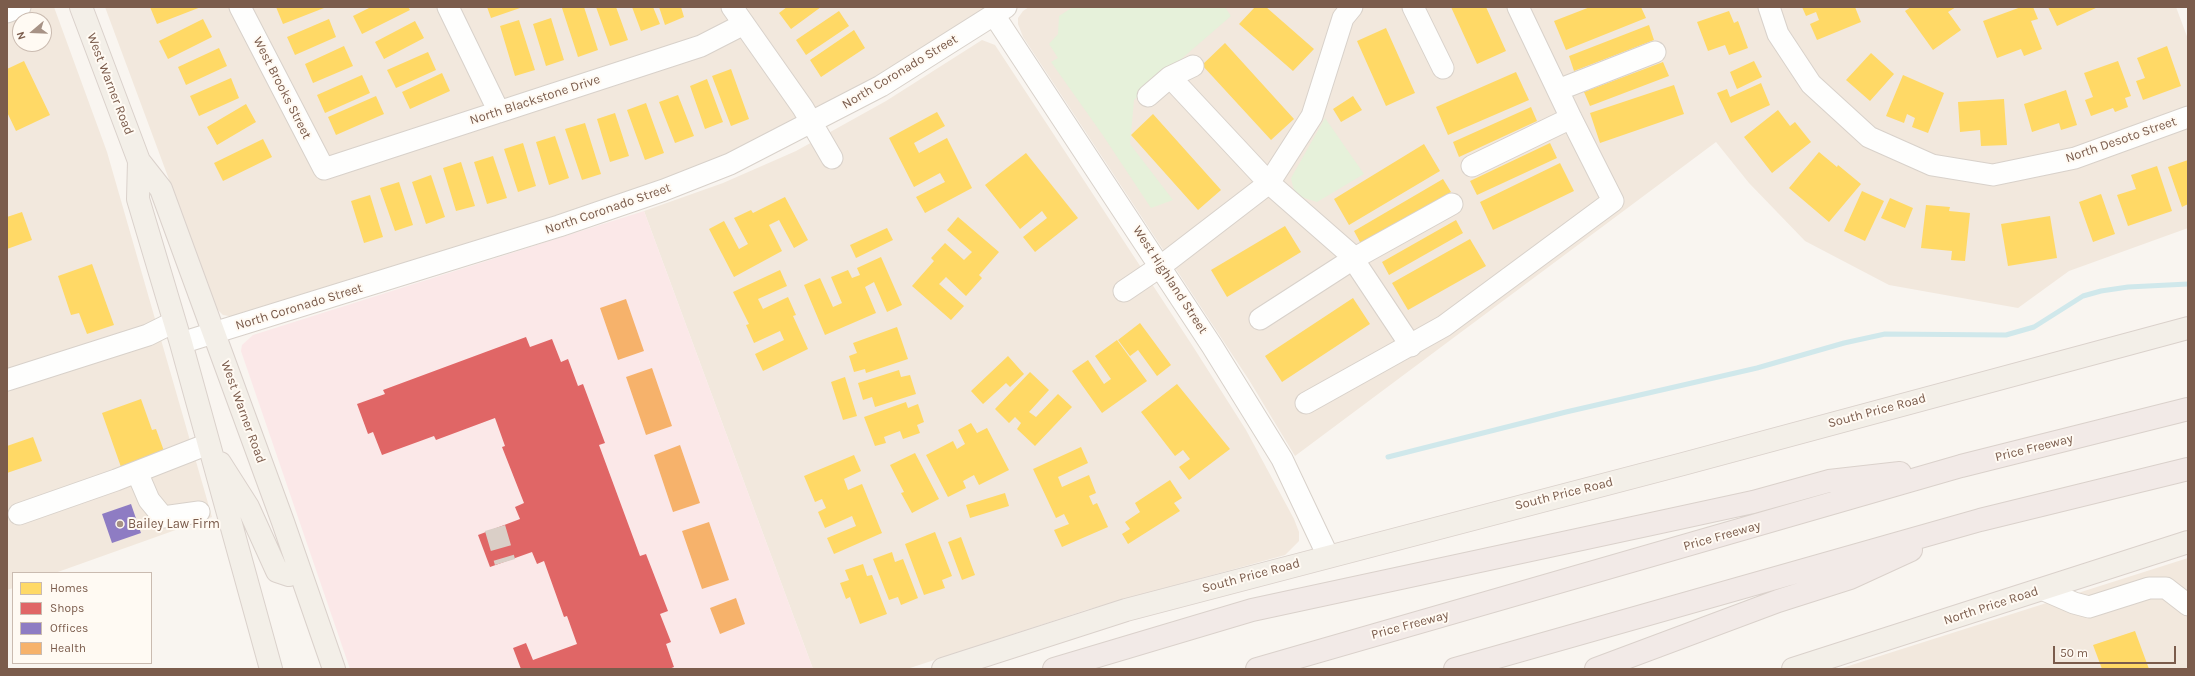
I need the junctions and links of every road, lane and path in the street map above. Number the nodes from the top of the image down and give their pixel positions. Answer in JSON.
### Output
{"nodes":[{"id":1,"x":20,"y":7,"type":"edge"},
{"id":2,"x":81,"y":7,"type":"edge"},
{"id":3,"x":240,"y":7,"type":"edge"},
{"id":4,"x":448,"y":7,"type":"edge"},
{"id":5,"x":732,"y":7,"type":"edge"},
{"id":6,"x":1414,"y":7,"type":"edge"},
{"id":7,"x":1518,"y":7,"type":"edge"},
{"id":8,"x":1769,"y":7,"type":"edge"},
{"id":9,"x":1000,"y":11,"type":"edge"},
{"id":10,"x":1341,"y":11,"type":"edge"},
{"id":11,"x":7,"y":12,"type":"edge"},
{"id":12,"x":744,"y":24,"type":"junction"},
{"id":13,"x":1655,"y":52,"type":"dead end"},
{"id":14,"x":1194,"y":66,"type":"dead end"},
{"id":15,"x":1443,"y":68,"type":"dead end"},
{"id":16,"x":1170,"y":77,"type":"junction"},
{"id":17,"x":1558,"y":90,"type":"junction"},
{"id":18,"x":1148,"y":96,"type":"dead end"},
{"id":19,"x":499,"y":112,"type":"junction"},
{"id":20,"x":1571,"y":118,"type":"junction"},
{"id":21,"x":2188,"y":118,"type":"edge"},
{"id":22,"x":812,"y":122,"type":"junction"},
{"id":23,"x":832,"y":158,"type":"dead end"},
{"id":24,"x":139,"y":162,"type":"junction"},
{"id":25,"x":1472,"y":166,"type":"dead end"},
{"id":26,"x":324,"y":169,"type":"joint"},
{"id":27,"x":1269,"y":183,"type":"junction"},
{"id":28,"x":1452,"y":204,"type":"dead end"},
{"id":29,"x":1353,"y":259,"type":"junction"},
{"id":30,"x":1161,"y":266,"type":"junction"},
{"id":31,"x":1124,"y":291,"type":"dead end"},
{"id":32,"x":1260,"y":319,"type":"dead end"},
{"id":33,"x":174,"y":322,"type":"junction"},
{"id":34,"x":2188,"y":328,"type":"edge"},
{"id":35,"x":214,"y":334,"type":"junction"},
{"id":36,"x":181,"y":343,"type":"junction"},
{"id":37,"x":1411,"y":346,"type":"junction"},
{"id":38,"x":7,"y":380,"type":"edge"},
{"id":39,"x":1306,"y":403,"type":"dead end"},
{"id":40,"x":2188,"y":410,"type":"edge"},
{"id":41,"x":208,"y":444,"type":"junction"},
{"id":42,"x":1961,"y":466,"type":"junction"},
{"id":43,"x":2188,"y":469,"type":"edge"},
{"id":44,"x":137,"y":472,"type":"junction"},
{"id":45,"x":199,"y":512,"type":"dead end"},
{"id":46,"x":19,"y":514,"type":"dead end"},
{"id":47,"x":1980,"y":520,"type":"junction"},
{"id":48,"x":2188,"y":542,"type":"edge"},
{"id":49,"x":1328,"y":556,"type":"junction"},
{"id":50,"x":299,"y":570,"type":"junction"},
{"id":51,"x":2044,"y":590,"type":"junction"},
{"id":52,"x":2188,"y":605,"type":"edge"},
{"id":53,"x":271,"y":669,"type":"edge"},
{"id":54,"x":334,"y":669,"type":"edge"},
{"id":55,"x":942,"y":669,"type":"edge"},
{"id":56,"x":1054,"y":669,"type":"edge"},
{"id":57,"x":1257,"y":669,"type":"edge"},
{"id":58,"x":1455,"y":669,"type":"edge"},
{"id":59,"x":1596,"y":669,"type":"edge"},
{"id":60,"x":1793,"y":669,"type":"edge"}],
"edges":[{"from":1,"to":11,"type":"street"},
{"from":2,"to":24,"type":"main road","name":"West Warner Road"},
{"from":3,"to":26,"type":"street","name":"West Brooks Street"},
{"from":4,"to":19,"type":"street"},
{"from":5,"to":12,"type":"street"},
{"from":6,"to":15,"type":"street"},
{"from":7,"to":17,"type":"street"},
{"from":8,"to":21,"type":"street","name":"North Desoto Street"},
{"from":9,"to":22,"type":"street","name":"North Coronado Street"},
{"from":9,"to":30,"type":"street","name":"West Highland Street"},
{"from":10,"to":27,"type":"street"},
{"from":12,"to":19,"type":"street","name":"North Blackstone Drive"},
{"from":12,"to":22,"type":"street"},
{"from":13,"to":17,"type":"street"},
{"from":14,"to":16,"type":"street"},
{"from":16,"to":18,"type":"street"},
{"from":16,"to":27,"type":"street"},
{"from":17,"to":20,"type":"street"},
{"from":19,"to":26,"type":"street","name":"North Blackstone Drive"},
{"from":20,"to":25,"type":"street"},
{"from":20,"to":37,"type":"street"},
{"from":22,"to":23,"type":"street"},
{"from":22,"to":35,"type":"street","name":"North Coronado Street"},
{"from":24,"to":33,"type":"main road","name":"West Warner Road"},
{"from":24,"to":35,"type":"main road","name":"West Warner Road"},
{"from":27,"to":29,"type":"street"},
{"from":27,"to":30,"type":"street"},
{"from":28,"to":29,"type":"street"},
{"from":29,"to":32,"type":"street"},
{"from":29,"to":37,"type":"street"},
{"from":30,"to":31,"type":"street"},
{"from":30,"to":49,"type":"street","name":"West Highland Street"},
{"from":33,"to":36,"type":"main road","name":"West Warner Road"},
{"from":33,"to":38,"type":"street"},
{"from":34,"to":49,"type":"main road","name":"South Price Road"},
{"from":35,"to":36,"type":"street","name":"North Coronado Street"},
{"from":35,"to":50,"type":"main road","name":"West Warner Road"},
{"from":36,"to":41,"type":"main road","name":"West Warner Road"},
{"from":37,"to":39,"type":"street"},
{"from":40,"to":42,"type":"highway","name":"Price Freeway"},
{"from":41,"to":44,"type":"street"},
{"from":41,"to":50,"type":"main road"},
{"from":41,"to":53,"type":"main road","name":"West Warner Road"},
{"from":42,"to":56,"type":"highway"},
{"from":42,"to":57,"type":"highway","name":"Price Freeway"},
{"from":43,"to":47,"type":"highway"},
{"from":44,"to":45,"type":"street"},
{"from":44,"to":46,"type":"street"},
{"from":47,"to":58,"type":"highway"},
{"from":47,"to":59,"type":"highway"},
{"from":48,"to":51,"type":"main road","name":"North Price Road"},
{"from":49,"to":55,"type":"main road","name":"South Price Road"},
{"from":50,"to":54,"type":"main road","name":"West Warner Road"},
{"from":51,"to":52,"type":"street"},
{"from":51,"to":60,"type":"main road","name":"North Price Road"}]}
